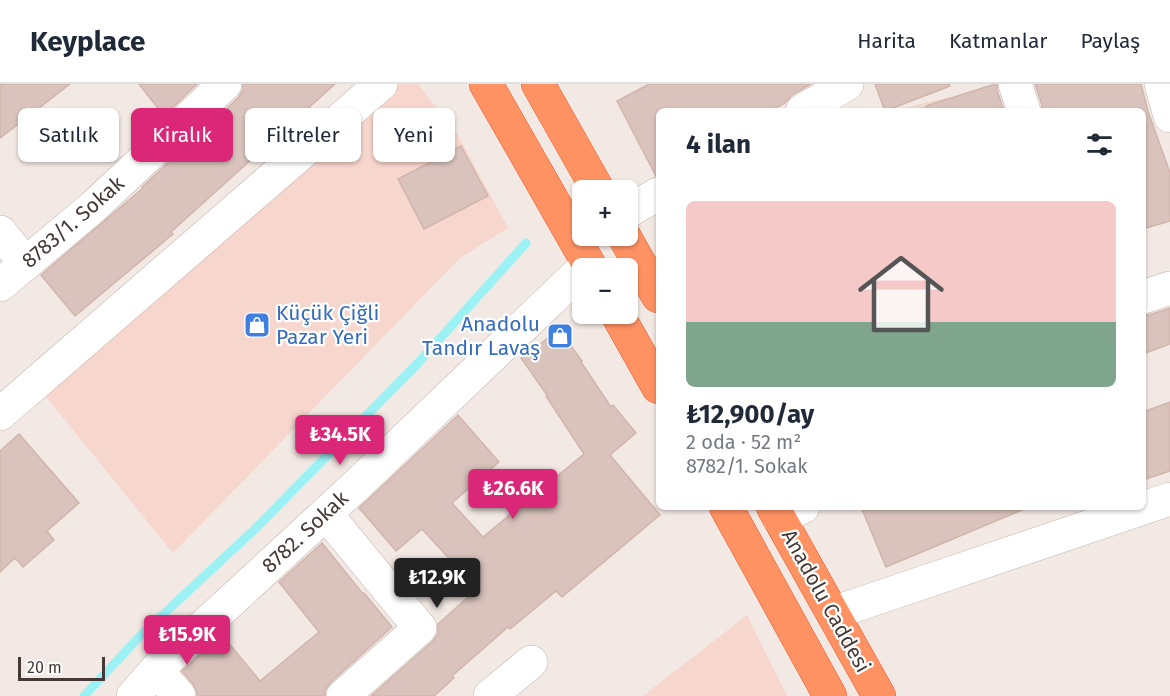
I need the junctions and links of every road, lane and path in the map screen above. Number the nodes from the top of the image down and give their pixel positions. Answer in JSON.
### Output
{"nodes":[{"id":1,"x":225,"y":84,"type":"edge"},
{"id":2,"x":381,"y":84,"type":"edge"},
{"id":3,"x":486,"y":84,"type":"edge"},
{"id":4,"x":538,"y":84,"type":"edge"},
{"id":5,"x":847,"y":84,"type":"edge"},
{"id":6,"x":1015,"y":84,"type":"edge"},
{"id":7,"x":1161,"y":84,"type":"edge"},
{"id":8,"x":807,"y":108,"type":"edge"},
{"id":9,"x":1023,"y":108,"type":"edge"},
{"id":10,"x":1170,"y":116,"type":"edge"},
{"id":11,"x":592,"y":180,"type":"edge"},
{"id":12,"x":656,"y":195,"type":"edge"},
{"id":13,"x":638,"y":206,"type":"edge"},
{"id":14,"x":0,"y":232,"type":"edge"},
{"id":15,"x":630,"y":246,"type":"edge"},
{"id":16,"x":581,"y":258,"type":"edge"},
{"id":17,"x":26,"y":264,"type":"junction"},
{"id":18,"x":572,"y":281,"type":"edge"},
{"id":19,"x":0,"y":285,"type":"edge"},
{"id":20,"x":1170,"y":288,"type":"edge"},
{"id":21,"x":656,"y":292,"type":"edge"},
{"id":22,"x":1146,"y":296,"type":"edge"},
{"id":23,"x":623,"y":324,"type":"edge"},
{"id":24,"x":656,"y":383,"type":"edge"},
{"id":25,"x":0,"y":414,"type":"edge"},
{"id":26,"x":1170,"y":499,"type":"edge"},
{"id":27,"x":1146,"y":507,"type":"edge"},
{"id":28,"x":728,"y":510,"type":"edge"},
{"id":29,"x":785,"y":510,"type":"edge"},
{"id":30,"x":1137,"y":510,"type":"edge"},
{"id":31,"x":326,"y":514,"type":"junction"},
{"id":32,"x":833,"y":613,"type":"junction"},
{"id":33,"x":531,"y":662,"type":"dead end"},
{"id":34,"x":156,"y":669,"type":"junction"},
{"id":35,"x":133,"y":696,"type":"edge"},
{"id":36,"x":179,"y":696,"type":"edge"},
{"id":37,"x":343,"y":696,"type":"edge"},
{"id":38,"x":490,"y":696,"type":"edge"},
{"id":39,"x":830,"y":696,"type":"edge"},
{"id":40,"x":879,"y":696,"type":"edge"}],
"edges":[{"from":1,"to":17,"type":"street","name":"8783/1. Sokak"},
{"from":2,"to":25,"type":"street"},
{"from":3,"to":16,"type":"highway"},
{"from":4,"to":11,"type":"highway"},
{"from":5,"to":8,"type":"street"},
{"from":6,"to":9,"type":"street"},
{"from":7,"to":10,"type":"street"},
{"from":12,"to":13,"type":"street"},
{"from":14,"to":17,"type":"street"},
{"from":15,"to":21,"type":"highway"},
{"from":17,"to":19,"type":"street","name":"8783/1. Sokak"},
{"from":18,"to":31,"type":"street","name":"8782. Sokak"},
{"from":20,"to":22,"type":"street"},
{"from":23,"to":24,"type":"highway"},
{"from":26,"to":27,"type":"street"},
{"from":28,"to":39,"type":"highway","name":"Anadolu Caddesi"},
{"from":29,"to":32,"type":"highway","name":"Anadolu Caddesi"},
{"from":30,"to":32,"type":"street"},
{"from":31,"to":34,"type":"street","name":"8782. Sokak"},
{"from":31,"to":37,"type":"street"},
{"from":32,"to":40,"type":"highway","name":"Anadolu Caddesi"},
{"from":33,"to":38,"type":"street"},
{"from":34,"to":35,"type":"street","name":"8782. Sokak"},
{"from":34,"to":36,"type":"street"}]}
